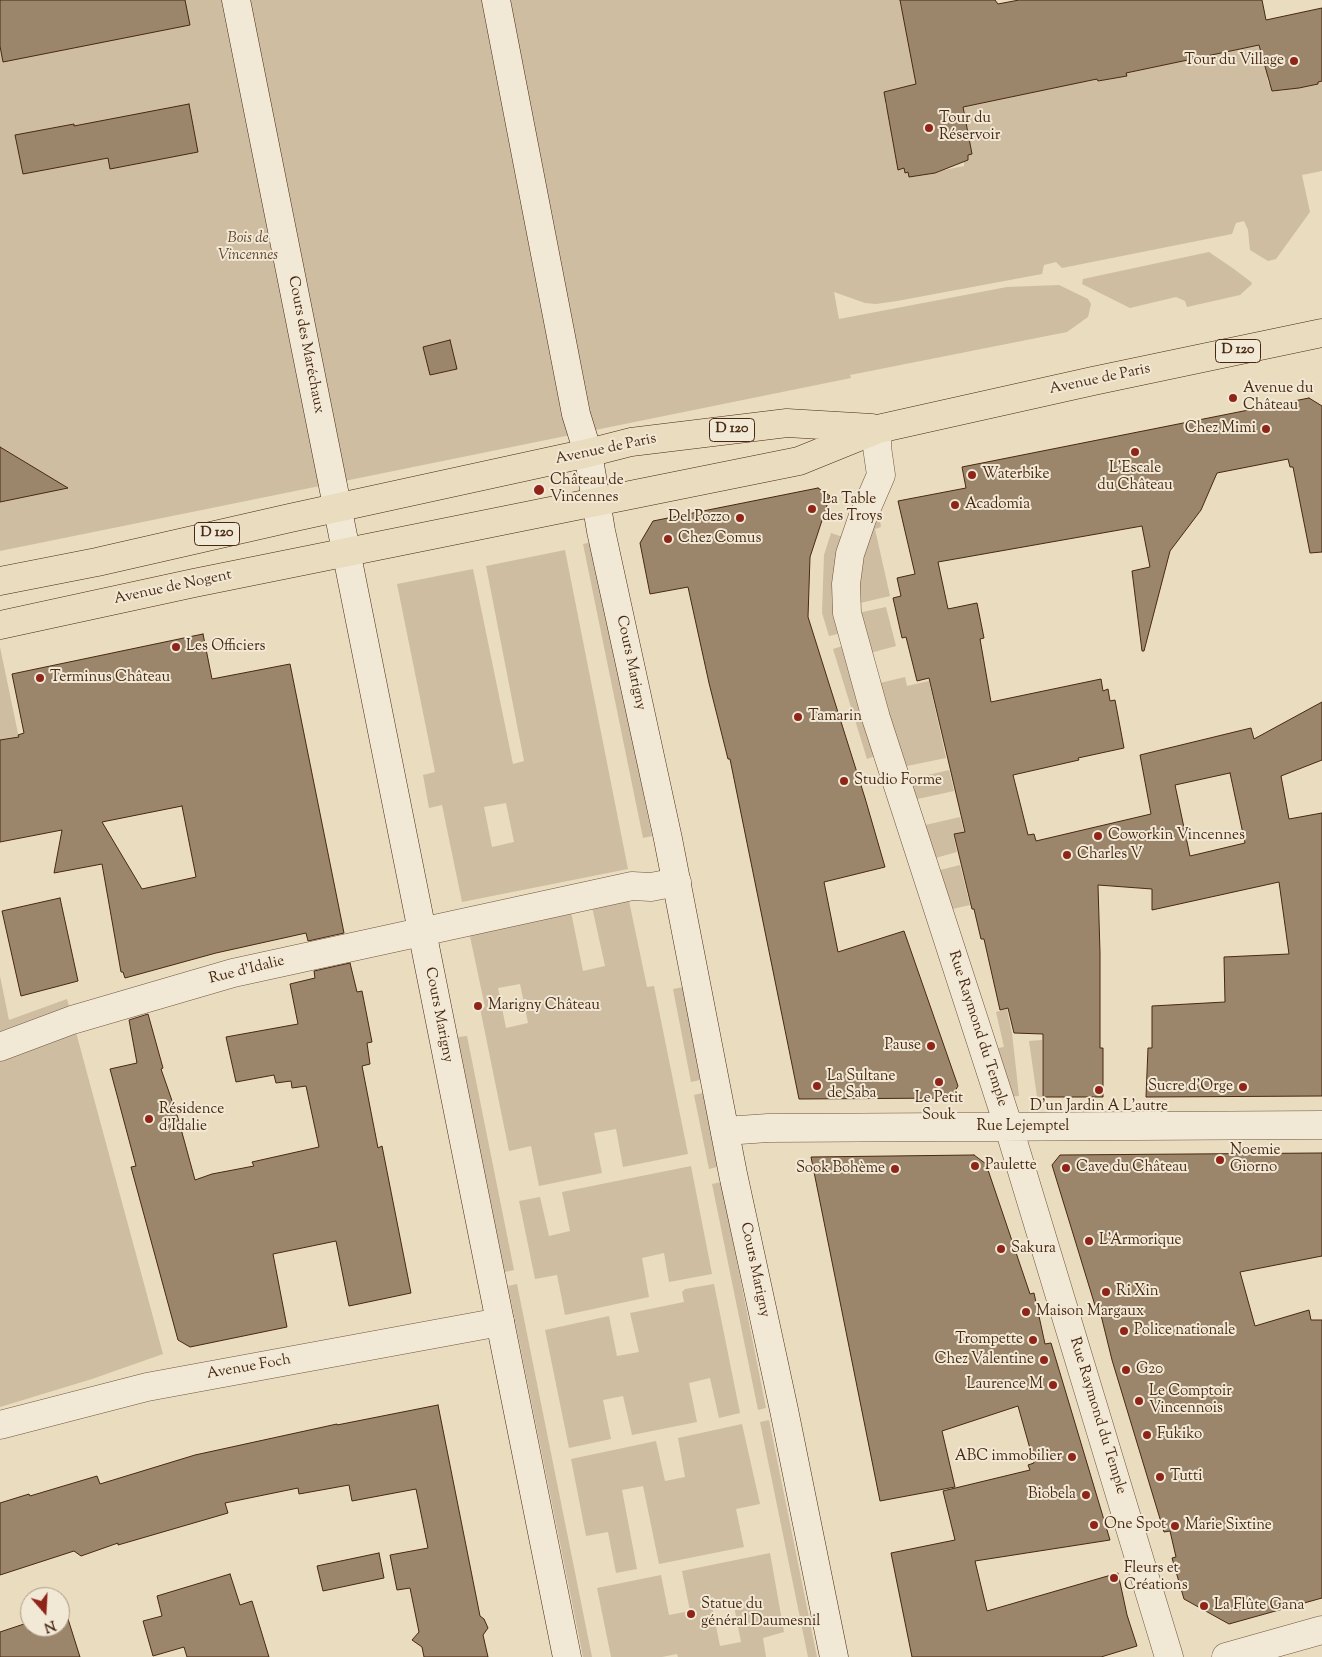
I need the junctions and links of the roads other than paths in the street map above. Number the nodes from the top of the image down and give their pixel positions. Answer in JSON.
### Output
{"nodes":[{"id":1,"x":236,"y":0,"type":"edge"},
{"id":2,"x":496,"y":0,"type":"edge"},
{"id":3,"x":1322,"y":333,"type":"edge"},
{"id":4,"x":878,"y":429,"type":"junction"},
{"id":5,"x":585,"y":443,"type":"junction"},
{"id":6,"x":335,"y":495,"type":"junction"},
{"id":7,"x":596,"y":502,"type":"junction"},
{"id":8,"x":347,"y":553,"type":"junction"},
{"id":9,"x":0,"y":581,"type":"edge"},
{"id":10,"x":0,"y":625,"type":"edge"},
{"id":11,"x":677,"y":882,"type":"junction"},
{"id":12,"x":423,"y":931,"type":"junction"},
{"id":13,"x":0,"y":1047,"type":"edge"},
{"id":14,"x":1322,"y":1125,"type":"edge"},
{"id":15,"x":1009,"y":1128,"type":"junction"},
{"id":16,"x":725,"y":1131,"type":"junction"},
{"id":17,"x":500,"y":1322,"type":"junction"},
{"id":18,"x":0,"y":1425,"type":"edge"},
{"id":19,"x":1322,"y":1630,"type":"edge"},
{"id":20,"x":567,"y":1657,"type":"edge"},
{"id":21,"x":834,"y":1657,"type":"edge"},
{"id":22,"x":1170,"y":1657,"type":"edge"},
{"id":23,"x":1226,"y":1657,"type":"edge"}],
"edges":[{"from":1,"to":6,"type":"street","name":"Cours des Maréchaux"},
{"from":2,"to":5,"type":"street"},
{"from":3,"to":4,"type":"main road","name":"Avenue de Paris","number":"D 120"},
{"from":4,"to":5,"type":"main road","name":"Avenue de Paris","number":"D 120"},
{"from":4,"to":7,"type":"main road","name":"Avenue de Paris","number":"D 120"},
{"from":4,"to":15,"type":"street","name":"Rue Raymond du Temple"},
{"from":5,"to":6,"type":"main road","name":"Avenue de Paris","number":"D 120"},
{"from":5,"to":7,"type":"street","name":"Cours Marigny"},
{"from":6,"to":8,"type":"street","name":"Cours des Maréchaux"},
{"from":6,"to":9,"type":"main road","number":"D 120"},
{"from":7,"to":8,"type":"main road","name":"Avenue de Paris","number":"D 120"},
{"from":7,"to":11,"type":"street","name":"Cours Marigny"},
{"from":8,"to":10,"type":"main road","name":"Avenue de Nogent","number":"D 120"},
{"from":8,"to":12,"type":"street","name":"Cours Marigny"},
{"from":11,"to":12,"type":"street"},
{"from":11,"to":16,"type":"street","name":"Cours Marigny"},
{"from":12,"to":13,"type":"street","name":"Rue d'Idalie"},
{"from":12,"to":17,"type":"street","name":"Cours Marigny"},
{"from":14,"to":15,"type":"street","name":"Rue Lejemptel"},
{"from":15,"to":16,"type":"street","name":"Rue Lejemptel"},
{"from":15,"to":22,"type":"street","name":"Rue Raymond du Temple"},
{"from":16,"to":21,"type":"street","name":"Cours Marigny"},
{"from":17,"to":18,"type":"street","name":"Avenue Foch"},
{"from":17,"to":20,"type":"street","name":"Cours Marigny"},
{"from":19,"to":23,"type":"street"}]}
